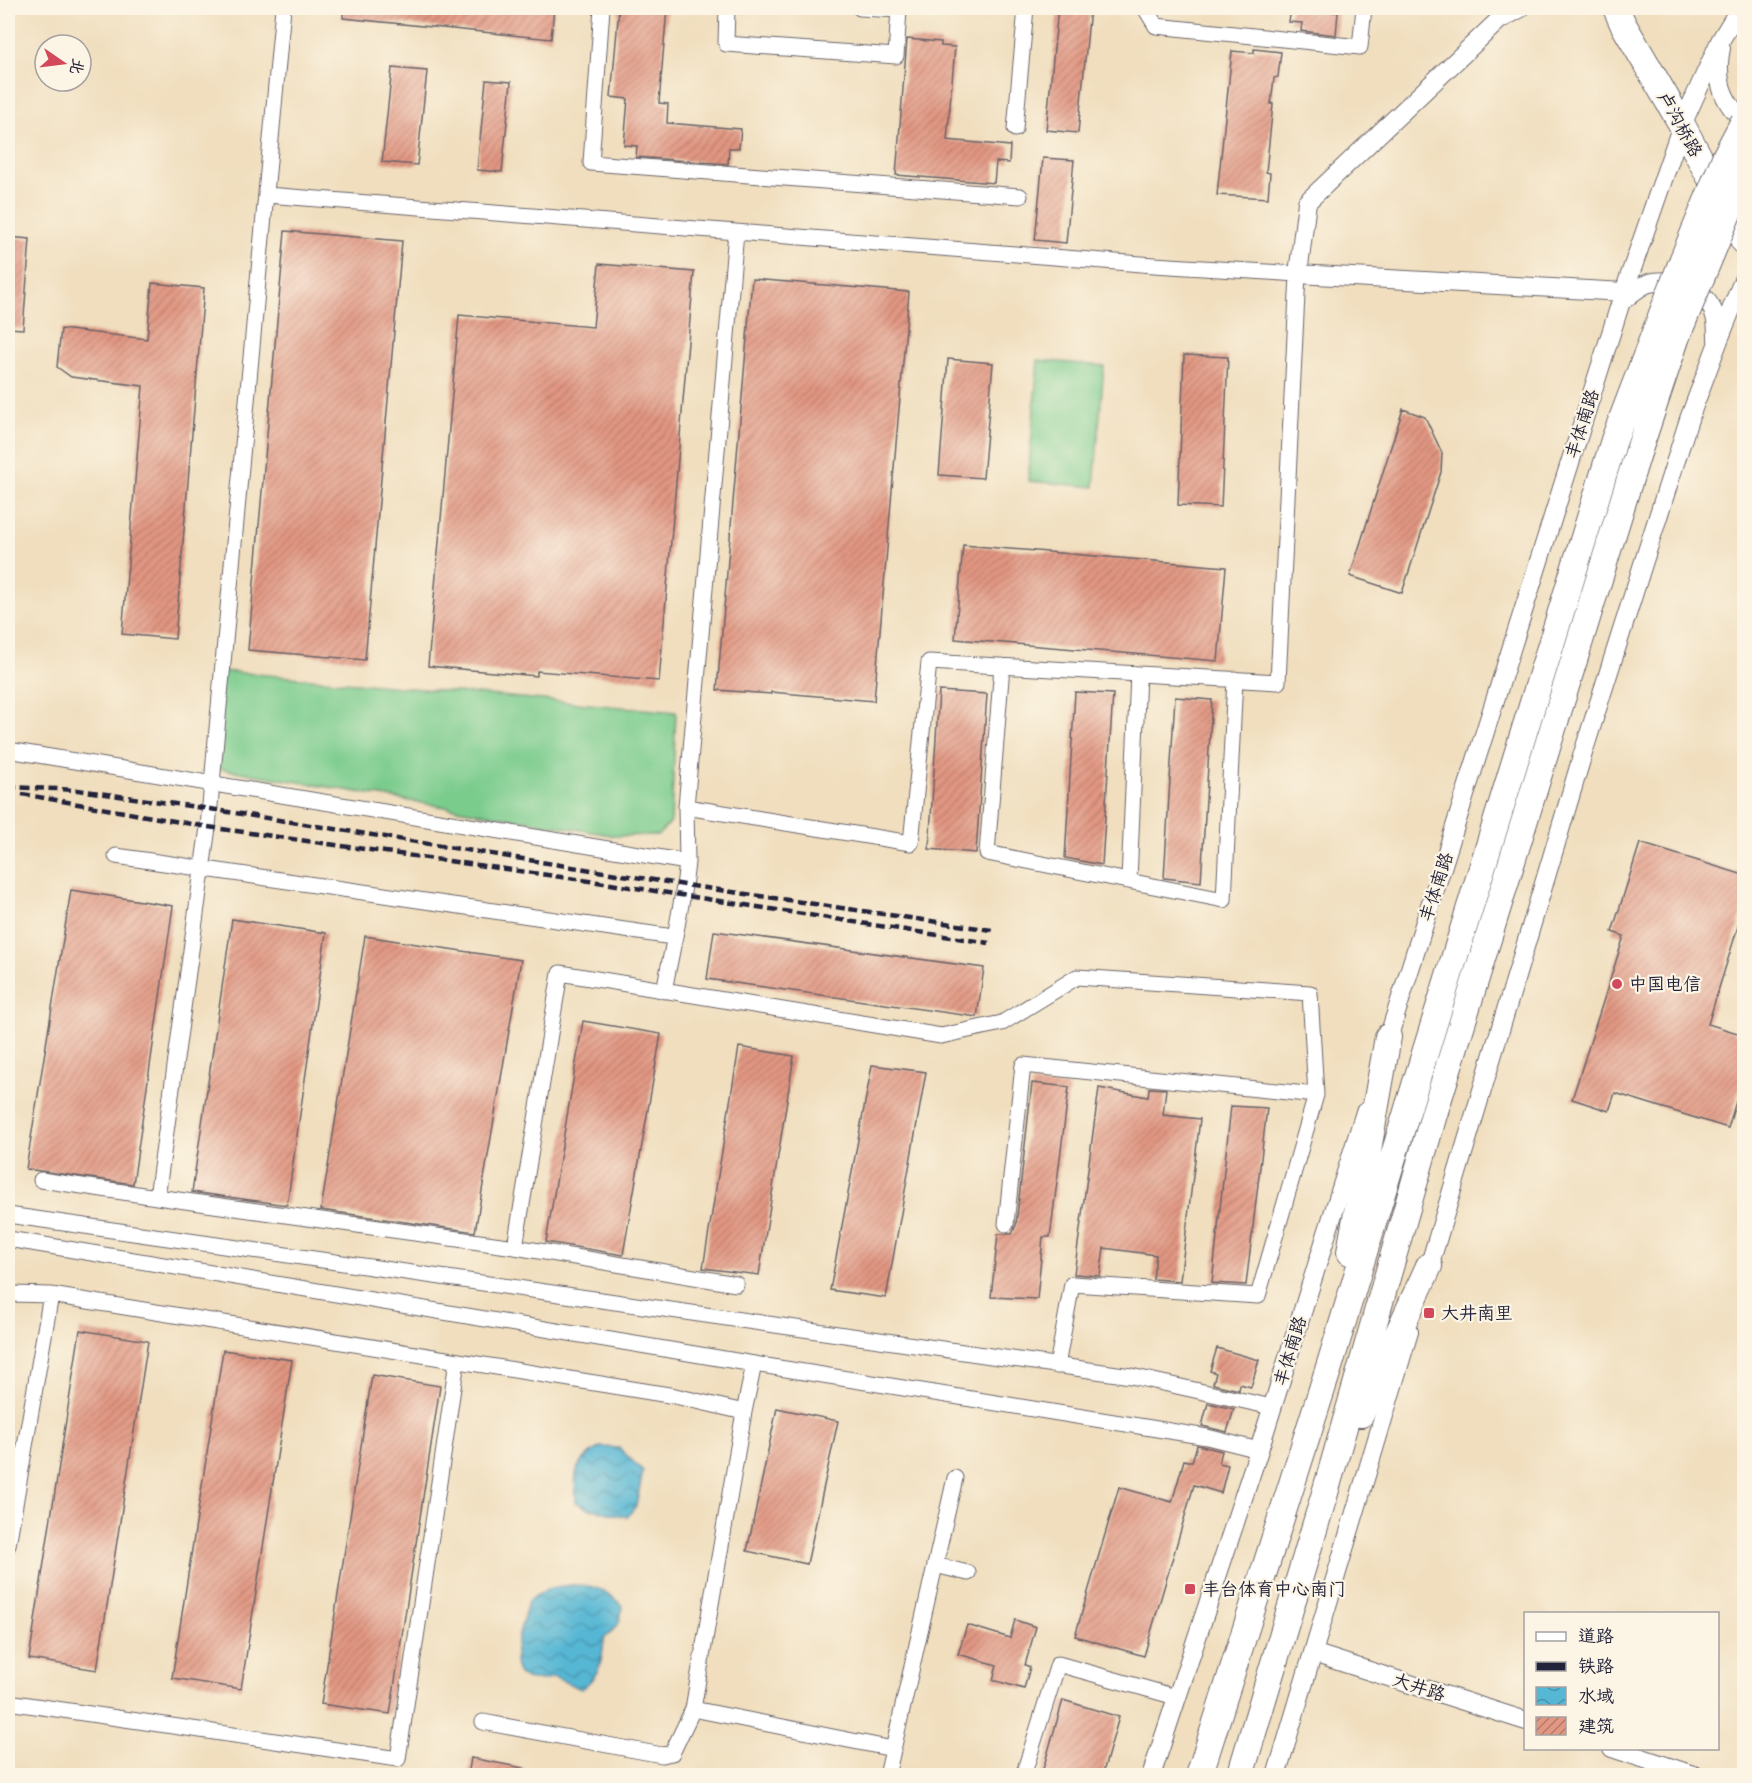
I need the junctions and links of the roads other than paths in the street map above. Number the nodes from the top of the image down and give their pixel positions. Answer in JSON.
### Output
{"nodes":[{"id":1,"x":283,"y":8,"type":"edge"},
{"id":2,"x":602,"y":8,"type":"edge"},
{"id":3,"x":727,"y":8,"type":"edge"},
{"id":4,"x":860,"y":8,"type":"edge"},
{"id":5,"x":1026,"y":8,"type":"edge"},
{"id":6,"x":1145,"y":8,"type":"edge"},
{"id":7,"x":1364,"y":8,"type":"edge"},
{"id":8,"x":1521,"y":8,"type":"edge"},
{"id":9,"x":1616,"y":8,"type":"edge"},
{"id":10,"x":1740,"y":8,"type":"edge"},
{"id":11,"x":1724,"y":34,"type":"junction"},
{"id":12,"x":1744,"y":121,"type":"edge"},
{"id":13,"x":1682,"y":125,"type":"junction"},
{"id":14,"x":1015,"y":129,"type":"dead end"},
{"id":15,"x":1744,"y":175,"type":"edge"},
{"id":16,"x":267,"y":195,"type":"junction"},
{"id":17,"x":1020,"y":196,"type":"dead end"},
{"id":18,"x":736,"y":232,"type":"junction"},
{"id":19,"x":1744,"y":241,"type":"edge"},
{"id":20,"x":1298,"y":274,"type":"junction"},
{"id":21,"x":1744,"y":279,"type":"edge"},
{"id":22,"x":1622,"y":297,"type":"junction"},
{"id":23,"x":1717,"y":345,"type":"junction"},
{"id":24,"x":1002,"y":666,"type":"junction"},
{"id":25,"x":1138,"y":674,"type":"junction"},
{"id":26,"x":1235,"y":679,"type":"junction"},
{"id":27,"x":8,"y":750,"type":"edge"},
{"id":28,"x":211,"y":784,"type":"junction"},
{"id":29,"x":686,"y":807,"type":"junction"},
{"id":30,"x":116,"y":856,"type":"dead end"},
{"id":31,"x":687,"y":862,"type":"junction"},
{"id":32,"x":202,"y":868,"type":"junction"},
{"id":33,"x":1129,"y":880,"type":"junction"},
{"id":34,"x":674,"y":937,"type":"junction"},
{"id":35,"x":664,"y":991,"type":"junction"},
{"id":36,"x":1388,"y":1037,"type":"junction"},
{"id":37,"x":1316,"y":1095,"type":"junction"},
{"id":38,"x":41,"y":1180,"type":"dead end"},
{"id":39,"x":157,"y":1197,"type":"junction"},
{"id":40,"x":8,"y":1215,"type":"edge"},
{"id":41,"x":1006,"y":1224,"type":"dead end"},
{"id":42,"x":8,"y":1239,"type":"edge"},
{"id":43,"x":515,"y":1247,"type":"junction"},
{"id":44,"x":1429,"y":1266,"type":"junction"},
{"id":45,"x":736,"y":1284,"type":"dead end"},
{"id":46,"x":51,"y":1295,"type":"junction"},
{"id":47,"x":8,"y":1296,"type":"edge"},
{"id":48,"x":457,"y":1361,"type":"junction"},
{"id":49,"x":754,"y":1364,"type":"junction"},
{"id":50,"x":1330,"y":1364,"type":"junction"},
{"id":51,"x":1057,"y":1365,"type":"junction"},
{"id":52,"x":1272,"y":1407,"type":"junction"},
{"id":53,"x":744,"y":1412,"type":"junction"},
{"id":54,"x":1259,"y":1450,"type":"junction"},
{"id":55,"x":955,"y":1478,"type":"dead end"},
{"id":56,"x":1325,"y":1493,"type":"junction"},
{"id":57,"x":8,"y":1545,"type":"edge"},
{"id":58,"x":935,"y":1565,"type":"junction"},
{"id":59,"x":968,"y":1573,"type":"dead end"},
{"id":60,"x":1313,"y":1653,"type":"junction"},
{"id":61,"x":1176,"y":1697,"type":"junction"},
{"id":62,"x":8,"y":1702,"type":"edge"},
{"id":63,"x":693,"y":1709,"type":"junction"},
{"id":64,"x":1524,"y":1720,"type":"edge"},
{"id":65,"x":483,"y":1722,"type":"dead end"},
{"id":66,"x":893,"y":1749,"type":"junction"},
{"id":67,"x":1614,"y":1750,"type":"edge"},
{"id":68,"x":886,"y":1776,"type":"edge"},
{"id":69,"x":1023,"y":1776,"type":"edge"},
{"id":70,"x":1151,"y":1776,"type":"edge"},
{"id":71,"x":1199,"y":1776,"type":"edge"},
{"id":72,"x":1240,"y":1776,"type":"edge"},
{"id":73,"x":1276,"y":1776,"type":"edge"},
{"id":74,"x":1696,"y":1776,"type":"edge"}],
"edges":[{"from":1,"to":16,"type":"street"},
{"from":2,"to":17,"type":"street"},
{"from":3,"to":4,"type":"street"},
{"from":5,"to":14,"type":"street"},
{"from":6,"to":7,"type":"street"},
{"from":8,"to":20,"type":"street"},
{"from":9,"to":13,"type":"highway","name":"卢沟桥路"},
{"from":10,"to":11,"type":"street","name":"丰体南路"},
{"from":11,"to":12,"type":"street"},
{"from":11,"to":13,"type":"street","name":"丰体南路"},
{"from":12,"to":50,"type":"highway","name":"丰体南路","bridge":true},
{"from":13,"to":19,"type":"highway","name":"卢沟桥路"},
{"from":13,"to":22,"type":"street","name":"丰体南路"},
{"from":15,"to":56,"type":"highway","bridge":true},
{"from":16,"to":18,"type":"street"},
{"from":16,"to":28,"type":"street"},
{"from":18,"to":20,"type":"street"},
{"from":18,"to":29,"type":"street"},
{"from":20,"to":22,"type":"street"},
{"from":20,"to":26,"type":"street"},
{"from":21,"to":23,"type":"street"},
{"from":22,"to":23,"type":"street"},
{"from":22,"to":36,"type":"street","name":"丰体南路"},
{"from":23,"to":44,"type":"street"},
{"from":24,"to":25,"type":"street"},
{"from":24,"to":29,"type":"street"},
{"from":24,"to":33,"type":"street"},
{"from":25,"to":26,"type":"street"},
{"from":25,"to":33,"type":"street"},
{"from":26,"to":33,"type":"street"},
{"from":27,"to":28,"type":"street"},
{"from":28,"to":31,"type":"street"},
{"from":28,"to":32,"type":"street"},
{"from":29,"to":31,"type":"street"},
{"from":30,"to":32,"type":"street"},
{"from":31,"to":34,"type":"street"},
{"from":32,"to":34,"type":"street"},
{"from":32,"to":39,"type":"street"},
{"from":34,"to":35,"type":"street"},
{"from":35,"to":37,"type":"street"},
{"from":35,"to":43,"type":"street"},
{"from":36,"to":50,"type":"highway"},
{"from":36,"to":52,"type":"street","name":"丰体南路"},
{"from":37,"to":41,"type":"street"},
{"from":37,"to":51,"type":"street"},
{"from":38,"to":39,"type":"street"},
{"from":39,"to":43,"type":"street"},
{"from":40,"to":51,"type":"street"},
{"from":42,"to":49,"type":"street"},
{"from":43,"to":45,"type":"street"},
{"from":44,"to":56,"type":"highway"},
{"from":44,"to":60,"type":"street"},
{"from":46,"to":47,"type":"street"},
{"from":46,"to":48,"type":"street"},
{"from":46,"to":57,"type":"street"},
{"from":48,"to":53,"type":"street"},
{"from":48,"to":62,"type":"street"},
{"from":49,"to":53,"type":"street"},
{"from":49,"to":54,"type":"street"},
{"from":50,"to":71,"type":"highway","name":"丰体南路"},
{"from":51,"to":52,"type":"street"},
{"from":52,"to":54,"type":"street","name":"丰体南路"},
{"from":53,"to":63,"type":"street"},
{"from":54,"to":61,"type":"street","name":"丰体南路"},
{"from":55,"to":58,"type":"street"},
{"from":56,"to":72,"type":"highway"},
{"from":58,"to":59,"type":"street"},
{"from":58,"to":66,"type":"street"},
{"from":60,"to":64,"type":"street","name":"大井路"},
{"from":60,"to":73,"type":"street"},
{"from":61,"to":69,"type":"street"},
{"from":61,"to":70,"type":"street","name":"丰体南路"},
{"from":63,"to":65,"type":"street"},
{"from":63,"to":66,"type":"street"},
{"from":66,"to":68,"type":"street"},
{"from":67,"to":74,"type":"street"}]}
